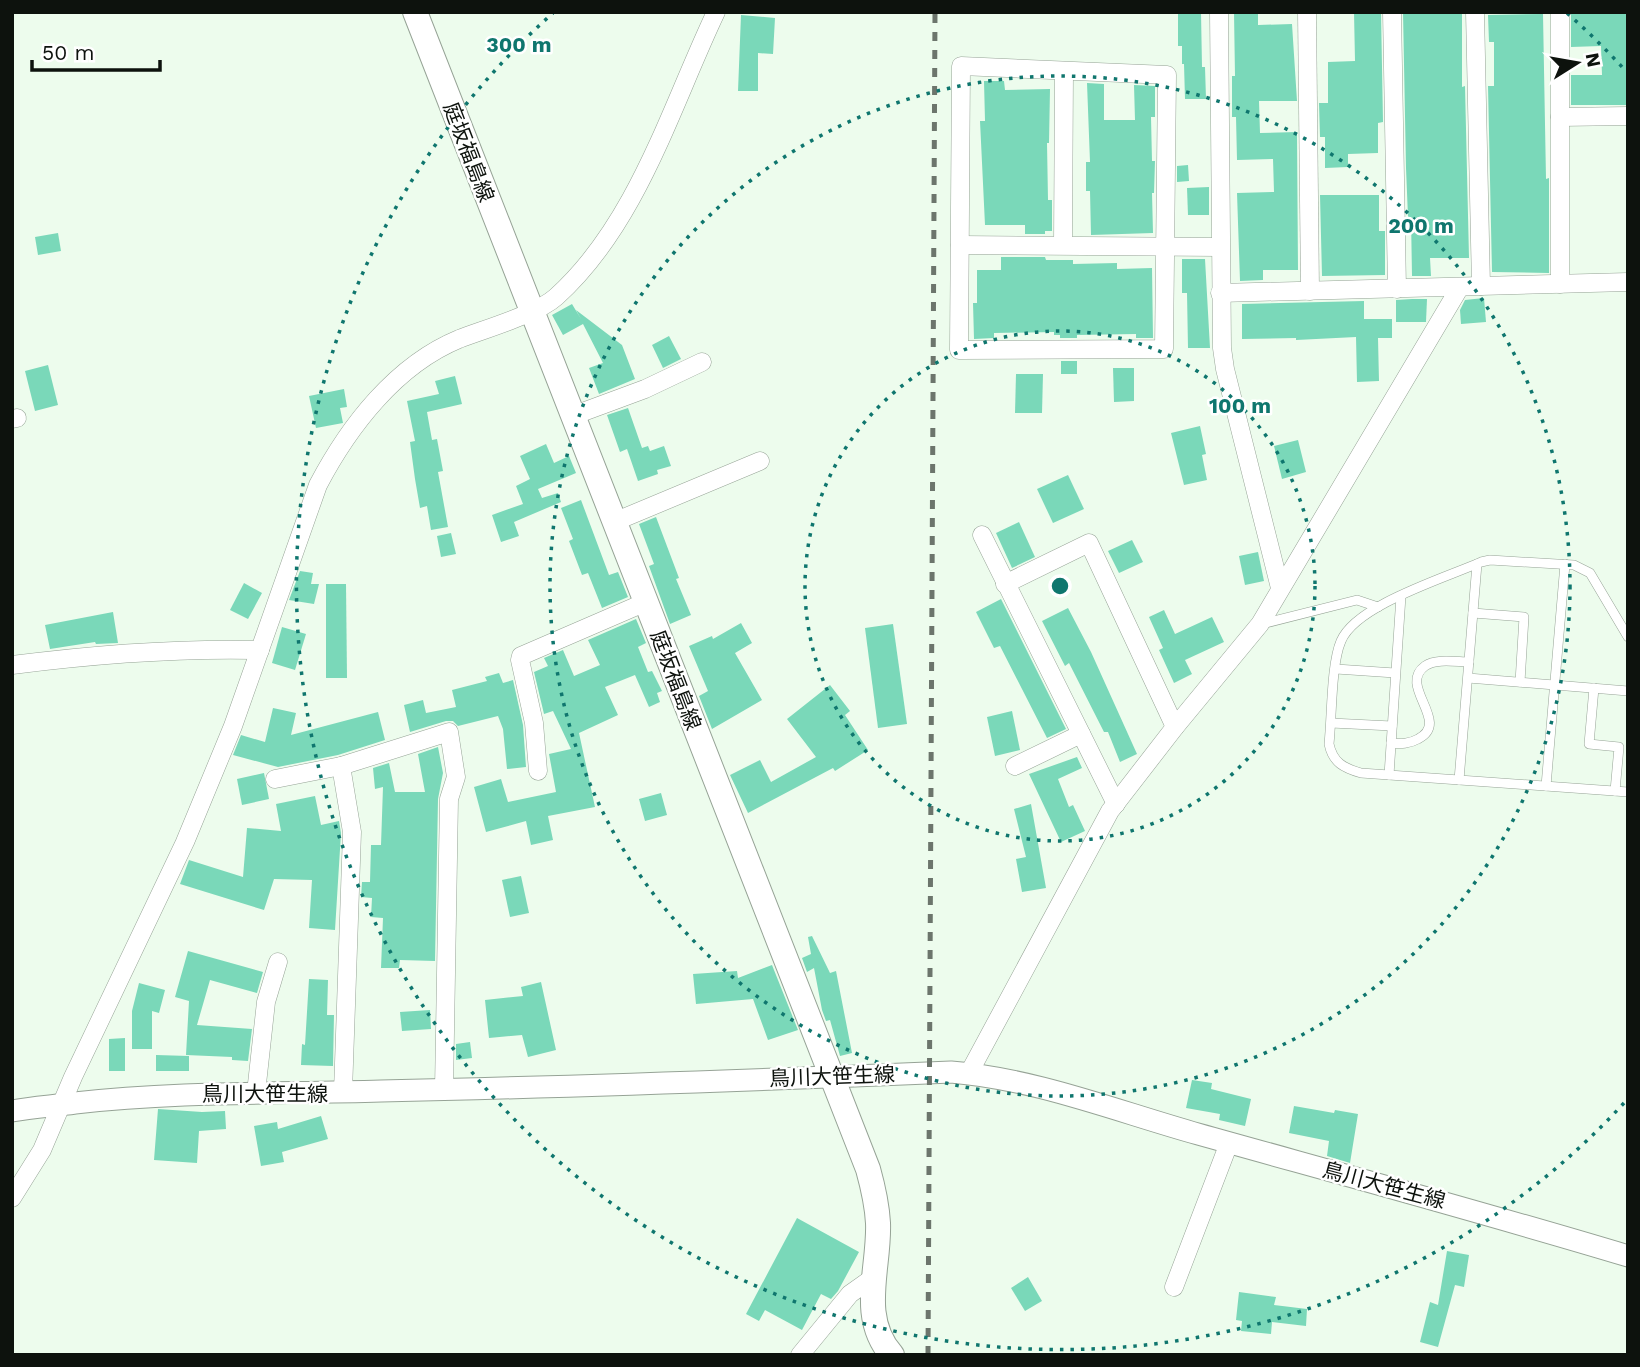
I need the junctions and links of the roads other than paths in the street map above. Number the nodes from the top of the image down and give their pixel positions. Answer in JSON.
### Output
{"nodes":[{"id":1,"x":415,"y":12,"type":"edge"},
{"id":2,"x":716,"y":12,"type":"edge"},
{"id":3,"x":1219,"y":12,"type":"edge"},
{"id":4,"x":1307,"y":12,"type":"edge"},
{"id":5,"x":1392,"y":12,"type":"edge"},
{"id":6,"x":1475,"y":12,"type":"edge"},
{"id":7,"x":1560,"y":12,"type":"edge"},
{"id":8,"x":1064,"y":71,"type":"junction"},
{"id":9,"x":1628,"y":116,"type":"edge"},
{"id":10,"x":1560,"y":117,"type":"junction"},
{"id":11,"x":960,"y":245,"type":"junction"},
{"id":12,"x":1063,"y":245,"type":"junction"},
{"id":13,"x":1167,"y":246,"type":"junction"},
{"id":14,"x":1220,"y":247,"type":"junction"},
{"id":15,"x":1628,"y":282,"type":"edge"},
{"id":16,"x":1560,"y":284,"type":"junction"},
{"id":17,"x":1481,"y":286,"type":"junction"},
{"id":18,"x":1460,"y":287,"type":"junction"},
{"id":19,"x":1397,"y":289,"type":"junction"},
{"id":20,"x":1310,"y":291,"type":"junction"},
{"id":21,"x":1220,"y":293,"type":"junction"},
{"id":22,"x":530,"y":311,"type":"junction"},
{"id":23,"x":702,"y":362,"type":"dead end"},
{"id":24,"x":572,"y":416,"type":"junction"},
{"id":25,"x":760,"y":461,"type":"dead end"},
{"id":26,"x":614,"y":522,"type":"junction"},
{"id":27,"x":982,"y":535,"type":"dead end"},
{"id":28,"x":1476,"y":564,"type":"junction"},
{"id":29,"x":1565,"y":564,"type":"junction"},
{"id":30,"x":1005,"y":584,"type":"junction"},
{"id":31,"x":1280,"y":588,"type":"junction"},
{"id":32,"x":1401,"y":596,"type":"junction"},
{"id":33,"x":646,"y":602,"type":"junction"},
{"id":34,"x":1378,"y":607,"type":"junction"},
{"id":35,"x":1473,"y":613,"type":"junction"},
{"id":36,"x":1261,"y":624,"type":"junction"},
{"id":37,"x":1628,"y":637,"type":"edge"},
{"id":38,"x":260,"y":650,"type":"junction"},
{"id":39,"x":1469,"y":662,"type":"junction"},
{"id":40,"x":12,"y":665,"type":"edge"},
{"id":41,"x":1336,"y":669,"type":"junction"},
{"id":42,"x":1395,"y":673,"type":"junction"},
{"id":43,"x":1468,"y":678,"type":"junction"},
{"id":44,"x":1520,"y":682,"type":"junction"},
{"id":45,"x":1554,"y":685,"type":"junction"},
{"id":46,"x":1594,"y":688,"type":"junction"},
{"id":47,"x":1628,"y":691,"type":"edge"},
{"id":48,"x":1331,"y":723,"type":"junction"},
{"id":49,"x":1392,"y":726,"type":"junction"},
{"id":50,"x":1175,"y":727,"type":"junction"},
{"id":51,"x":1081,"y":734,"type":"junction"},
{"id":52,"x":1391,"y":743,"type":"junction"},
{"id":53,"x":341,"y":766,"type":"junction"},
{"id":54,"x":1015,"y":766,"type":"dead end"},
{"id":55,"x":538,"y":771,"type":"dead end"},
{"id":56,"x":1389,"y":775,"type":"junction"},
{"id":57,"x":275,"y":779,"type":"dead end"},
{"id":58,"x":1460,"y":780,"type":"junction"},
{"id":59,"x":1546,"y":786,"type":"junction"},
{"id":60,"x":1615,"y":791,"type":"junction"},
{"id":61,"x":1628,"y":792,"type":"edge"},
{"id":62,"x":1116,"y":804,"type":"junction"},
{"id":63,"x":278,"y":962,"type":"dead end"},
{"id":64,"x":969,"y":1073,"type":"junction"},
{"id":65,"x":830,"y":1075,"type":"junction"},
{"id":66,"x":444,"y":1090,"type":"junction"},
{"id":67,"x":343,"y":1092,"type":"junction"},
{"id":68,"x":257,"y":1093,"type":"junction"},
{"id":69,"x":62,"y":1105,"type":"junction"},
{"id":70,"x":12,"y":1111,"type":"edge"},
{"id":71,"x":1229,"y":1143,"type":"junction"},
{"id":72,"x":12,"y":1198,"type":"edge"},
{"id":73,"x":1628,"y":1256,"type":"edge"},
{"id":74,"x":874,"y":1277,"type":"junction"},
{"id":75,"x":1174,"y":1287,"type":"dead end"},
{"id":76,"x":800,"y":1355,"type":"edge"},
{"id":77,"x":892,"y":1355,"type":"edge"}],
"edges":[{"from":1,"to":22,"type":"main road","name":"庭坂福島線"},
{"from":2,"to":22,"type":"street"},
{"from":3,"to":14,"type":"street"},
{"from":4,"to":20,"type":"street"},
{"from":5,"to":19,"type":"street"},
{"from":6,"to":17,"type":"street"},
{"from":7,"to":10,"type":"street"},
{"from":8,"to":11,"type":"street"},
{"from":8,"to":12,"type":"street"},
{"from":8,"to":13,"type":"street"},
{"from":9,"to":10,"type":"street"},
{"from":10,"to":16,"type":"street"},
{"from":11,"to":12,"type":"street"},
{"from":11,"to":13,"type":"street"},
{"from":12,"to":13,"type":"street"},
{"from":13,"to":14,"type":"street"},
{"from":14,"to":21,"type":"street"},
{"from":15,"to":16,"type":"street"},
{"from":16,"to":17,"type":"street"},
{"from":17,"to":18,"type":"street"},
{"from":18,"to":19,"type":"street"},
{"from":18,"to":31,"type":"street"},
{"from":19,"to":20,"type":"street"},
{"from":20,"to":21,"type":"street"},
{"from":21,"to":31,"type":"street"},
{"from":22,"to":24,"type":"main road","name":"庭坂福島線"},
{"from":22,"to":38,"type":"street"},
{"from":23,"to":24,"type":"street"},
{"from":24,"to":26,"type":"main road","name":"庭坂福島線"},
{"from":25,"to":26,"type":"street"},
{"from":26,"to":33,"type":"main road","name":"庭坂福島線"},
{"from":27,"to":30,"type":"street"},
{"from":28,"to":29,"type":"lane"},
{"from":28,"to":32,"type":"lane"},
{"from":28,"to":35,"type":"lane"},
{"from":29,"to":37,"type":"lane"},
{"from":29,"to":45,"type":"lane"},
{"from":30,"to":50,"type":"street"},
{"from":30,"to":51,"type":"street"},
{"from":31,"to":36,"type":"street"},
{"from":32,"to":34,"type":"lane"},
{"from":32,"to":42,"type":"lane"},
{"from":33,"to":55,"type":"street"},
{"from":33,"to":65,"type":"main road","name":"庭坂福島線"},
{"from":34,"to":36,"type":"lane"},
{"from":34,"to":41,"type":"lane"},
{"from":35,"to":39,"type":"lane"},
{"from":35,"to":44,"type":"lane"},
{"from":36,"to":50,"type":"street"},
{"from":38,"to":40,"type":"street"},
{"from":38,"to":69,"type":"street"},
{"from":39,"to":43,"type":"lane"},
{"from":39,"to":52,"type":"lane"},
{"from":41,"to":42,"type":"lane"},
{"from":41,"to":48,"type":"lane"},
{"from":42,"to":49,"type":"lane"},
{"from":43,"to":44,"type":"lane"},
{"from":43,"to":58,"type":"lane"},
{"from":44,"to":45,"type":"lane"},
{"from":45,"to":46,"type":"lane"},
{"from":45,"to":59,"type":"lane"},
{"from":46,"to":47,"type":"lane"},
{"from":46,"to":60,"type":"lane"},
{"from":48,"to":49,"type":"lane"},
{"from":48,"to":56,"type":"lane"},
{"from":49,"to":52,"type":"lane"},
{"from":50,"to":62,"type":"street"},
{"from":51,"to":54,"type":"street"},
{"from":51,"to":62,"type":"street"},
{"from":52,"to":56,"type":"lane"},
{"from":53,"to":57,"type":"street"},
{"from":53,"to":66,"type":"street"},
{"from":53,"to":67,"type":"street"},
{"from":56,"to":58,"type":"lane"},
{"from":58,"to":59,"type":"lane"},
{"from":59,"to":60,"type":"lane"},
{"from":60,"to":61,"type":"lane"},
{"from":62,"to":64,"type":"street"},
{"from":63,"to":68,"type":"street"},
{"from":64,"to":65,"type":"street","name":"鳥川大笹生線"},
{"from":64,"to":71,"type":"street","name":"鳥川大笹生線"},
{"from":65,"to":66,"type":"street","name":"鳥川大笹生線"},
{"from":65,"to":74,"type":"main road","name":"庭坂福島線"},
{"from":66,"to":67,"type":"street","name":"鳥川大笹生線"},
{"from":67,"to":68,"type":"street","name":"鳥川大笹生線"},
{"from":68,"to":69,"type":"street","name":"鳥川大笹生線"},
{"from":69,"to":70,"type":"street","name":"鳥川大笹生線"},
{"from":69,"to":72,"type":"street"},
{"from":71,"to":73,"type":"street","name":"鳥川大笹生線"},
{"from":71,"to":75,"type":"street"},
{"from":74,"to":76,"type":"street"},
{"from":74,"to":77,"type":"main road","name":"庭坂福島線"}]}
